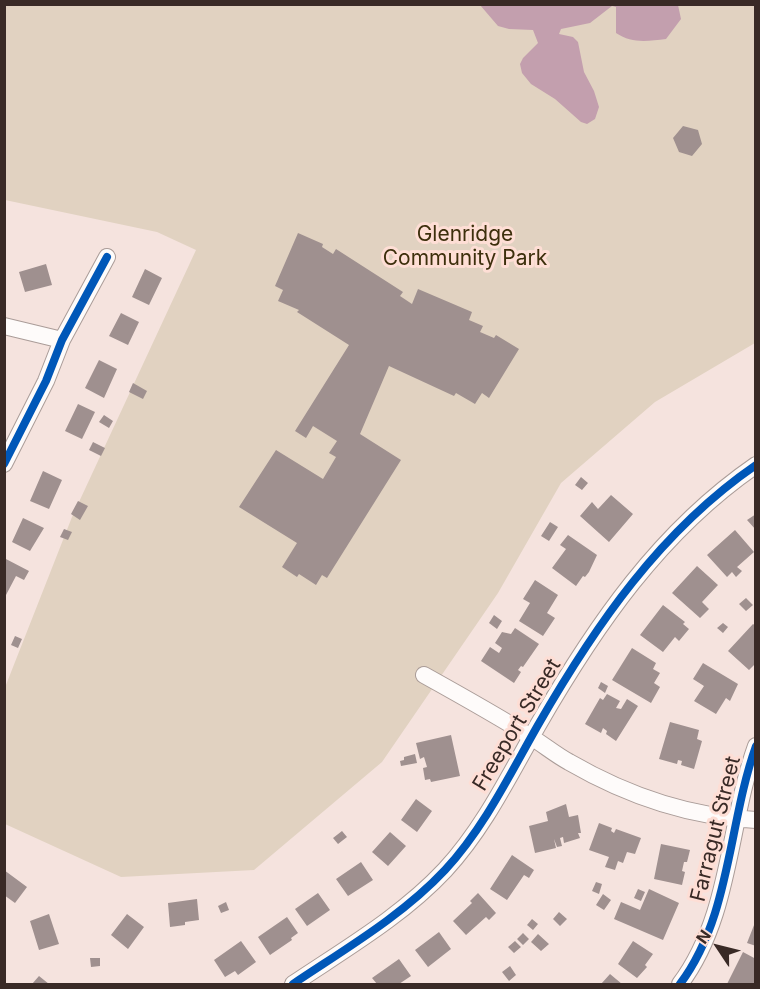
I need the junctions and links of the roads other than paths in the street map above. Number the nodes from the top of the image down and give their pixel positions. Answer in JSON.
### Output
{"nodes":[{"id":1,"x":107,"y":257,"type":"dead end"},
{"id":2,"x":4,"y":326,"type":"edge"},
{"id":3,"x":62,"y":340,"type":"junction"},
{"id":4,"x":4,"y":465,"type":"edge"},
{"id":5,"x":756,"y":465,"type":"edge"},
{"id":6,"x":424,"y":675,"type":"dead end"},
{"id":7,"x":531,"y":737,"type":"junction"},
{"id":8,"x":756,"y":746,"type":"edge"},
{"id":9,"x":736,"y":819,"type":"junction"},
{"id":10,"x":756,"y":820,"type":"edge"},
{"id":11,"x":292,"y":984,"type":"edge"},
{"id":12,"x":680,"y":984,"type":"edge"}],
"edges":[{"from":1,"to":3,"type":"street"},
{"from":2,"to":3,"type":"street"},
{"from":3,"to":4,"type":"street"},
{"from":5,"to":7,"type":"street","name":"Freeport Street"},
{"from":6,"to":7,"type":"street"},
{"from":7,"to":9,"type":"street"},
{"from":7,"to":11,"type":"street","name":"Freeport Street"},
{"from":8,"to":9,"type":"street","name":"Farragut Street"},
{"from":9,"to":10,"type":"street"},
{"from":9,"to":12,"type":"street","name":"Farragut Street"}]}
